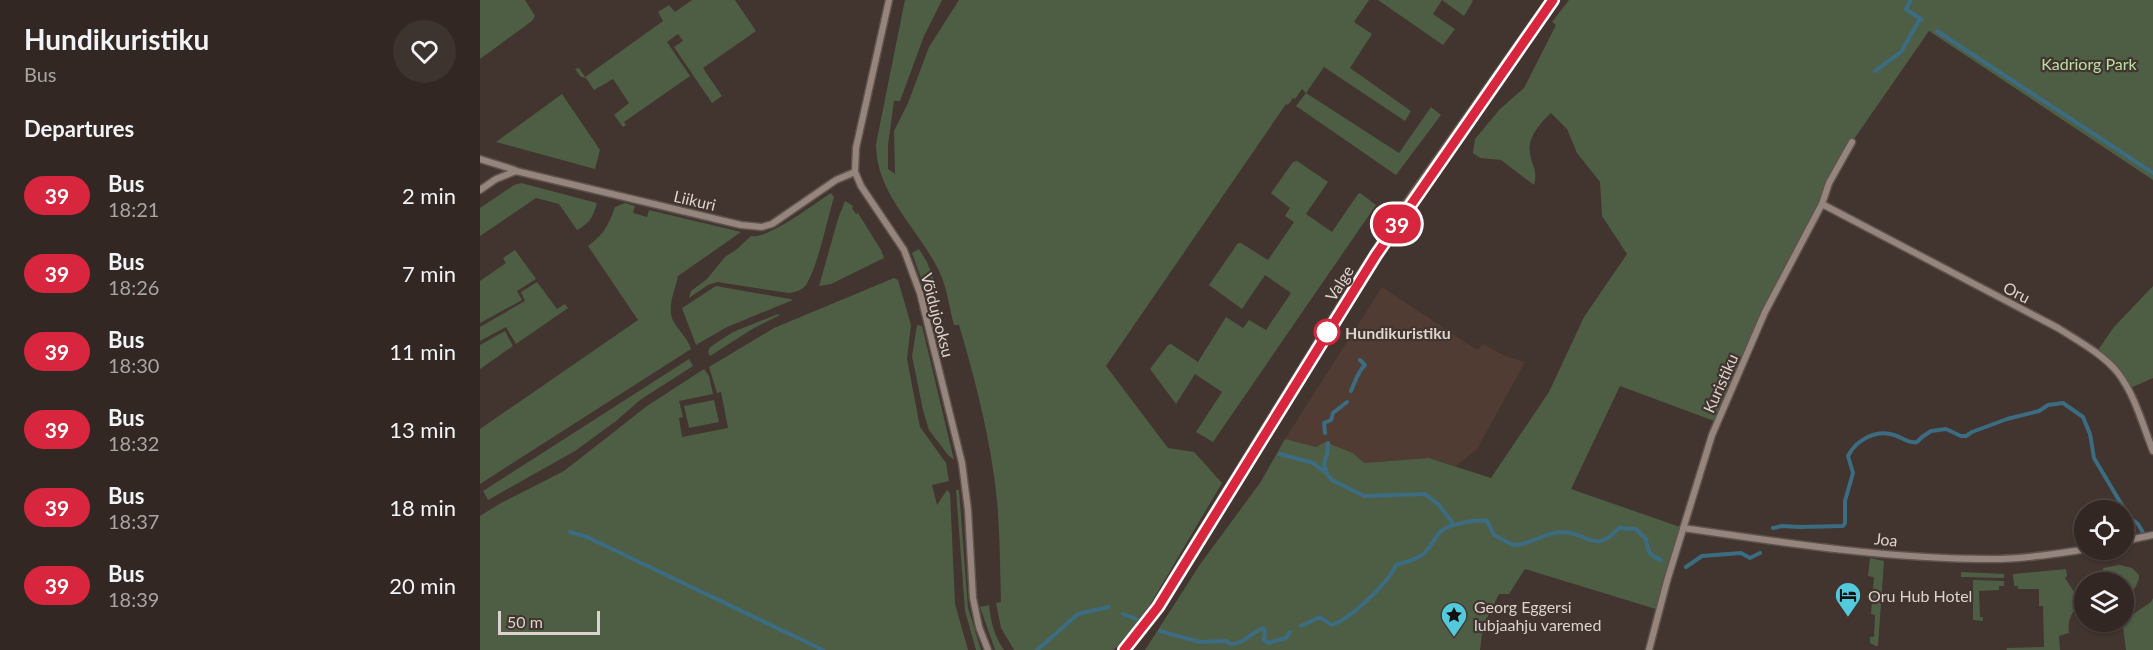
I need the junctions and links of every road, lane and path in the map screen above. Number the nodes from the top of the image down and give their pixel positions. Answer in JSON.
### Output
{"nodes":[{"id":1,"x":889,"y":0,"type":"edge"},
{"id":2,"x":1553,"y":0,"type":"edge"},
{"id":3,"x":1852,"y":142,"type":"dead end"},
{"id":4,"x":480,"y":159,"type":"edge"},
{"id":5,"x":516,"y":171,"type":"junction"},
{"id":6,"x":855,"y":172,"type":"junction"},
{"id":7,"x":480,"y":190,"type":"edge"},
{"id":8,"x":1822,"y":204,"type":"junction"},
{"id":9,"x":2153,"y":451,"type":"edge"},
{"id":10,"x":1683,"y":528,"type":"junction"},
{"id":11,"x":2153,"y":534,"type":"edge"},
{"id":12,"x":2134,"y":539,"type":"edge"},
{"id":13,"x":2074,"y":550,"type":"edge"},
{"id":14,"x":988,"y":650,"type":"edge"},
{"id":15,"x":1124,"y":650,"type":"edge"},
{"id":16,"x":1649,"y":650,"type":"edge"}],
"edges":[{"from":1,"to":6,"type":"street"},
{"from":2,"to":15,"type":"street","name":"Valge"},
{"from":3,"to":8,"type":"street","name":"Kuristiku"},
{"from":4,"to":5,"type":"street","name":"Liikuri"},
{"from":5,"to":6,"type":"street","name":"Liikuri"},
{"from":5,"to":7,"type":"street"},
{"from":6,"to":14,"type":"street","name":"Võidujooksu"},
{"from":8,"to":9,"type":"street","name":"Oru"},
{"from":8,"to":10,"type":"street","name":"Kuristiku"},
{"from":10,"to":13,"type":"street","name":"Joa"},
{"from":10,"to":16,"type":"street","name":"Kuristiku"},
{"from":11,"to":12,"type":"street"}]}
